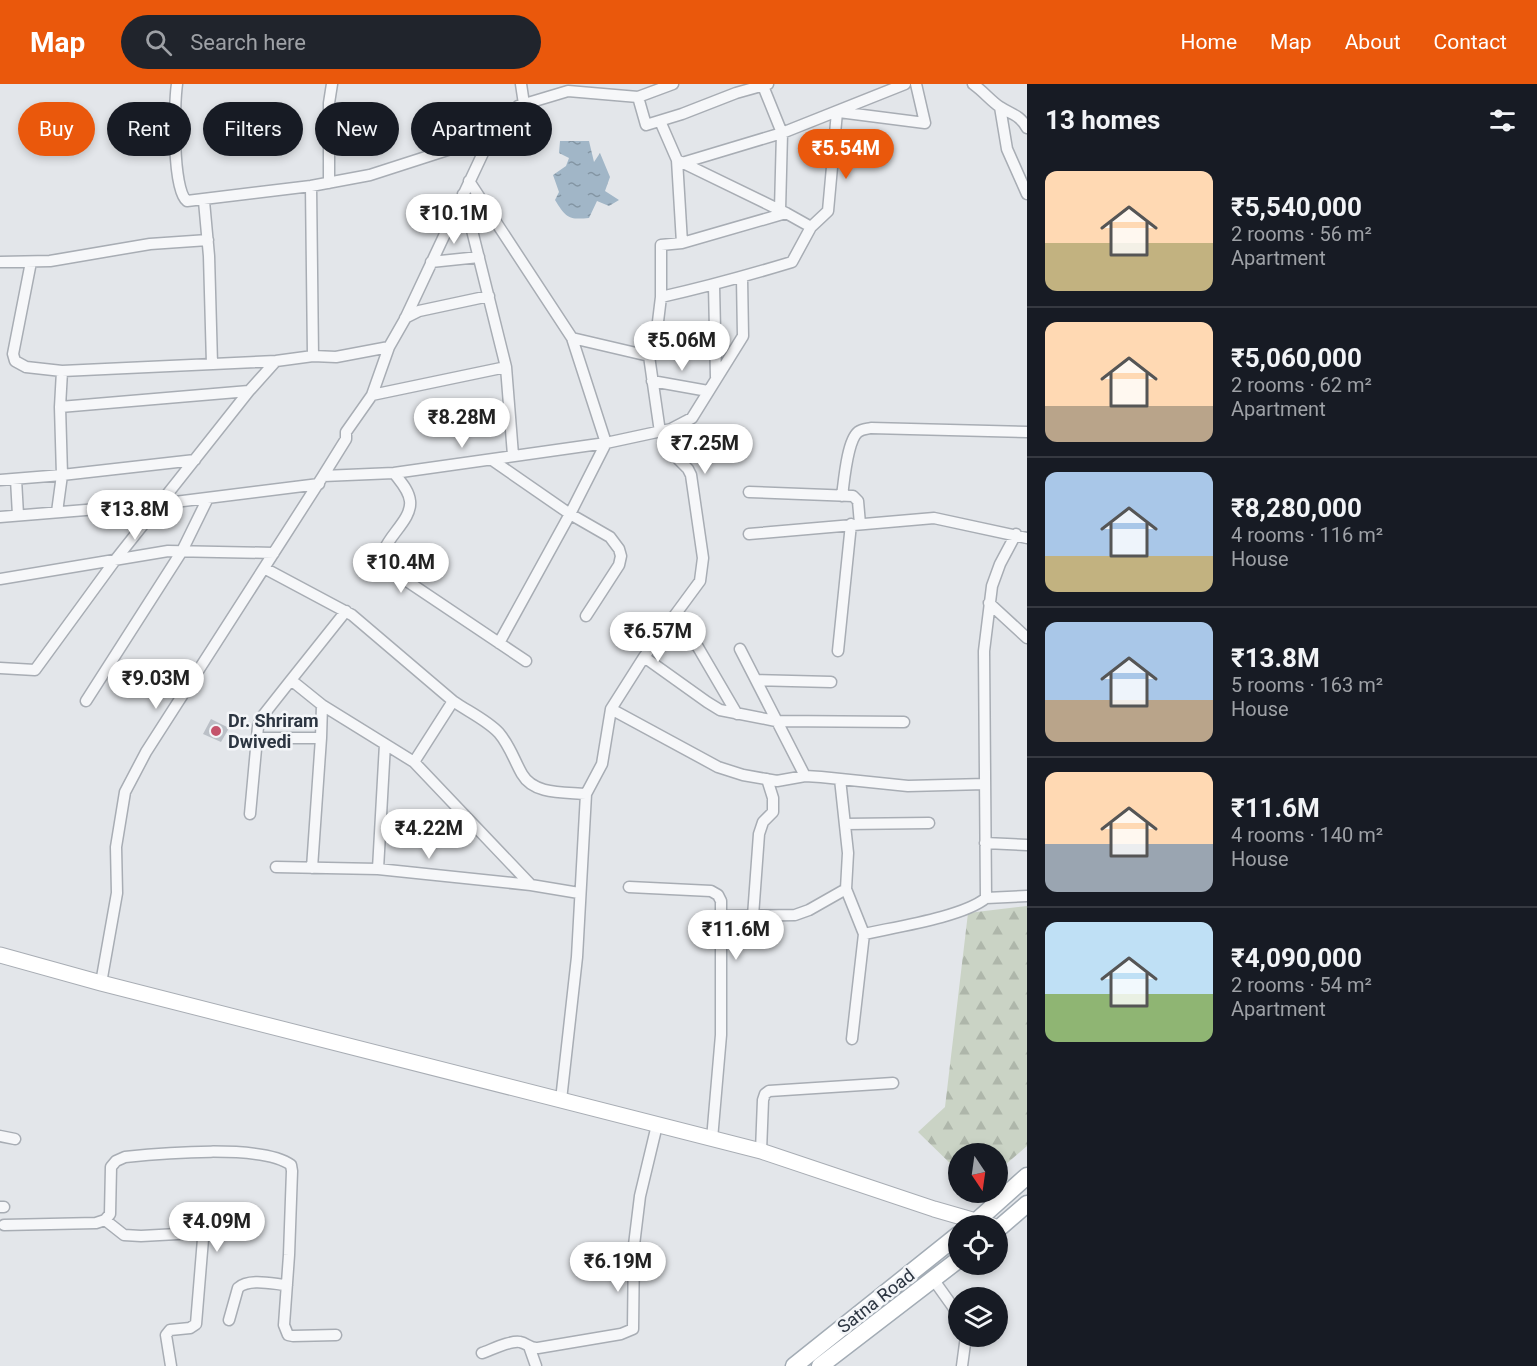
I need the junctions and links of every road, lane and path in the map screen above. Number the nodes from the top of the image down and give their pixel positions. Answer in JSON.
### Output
{"nodes":[{"id":1,"x":177,"y":84,"type":"edge"},
{"id":2,"x":332,"y":84,"type":"edge"},
{"id":3,"x":521,"y":84,"type":"edge"},
{"id":4,"x":673,"y":84,"type":"edge"},
{"id":5,"x":905,"y":84,"type":"edge"},
{"id":6,"x":916,"y":84,"type":"edge"},
{"id":7,"x":973,"y":84,"type":"edge"},
{"id":8,"x":765,"y":85,"type":"edge"},
{"id":9,"x":569,"y":88,"type":"edge"},
{"id":10,"x":988,"y":88,"type":"edge"},
{"id":11,"x":638,"y":97,"type":"junction"},
{"id":12,"x":524,"y":102,"type":"edge"},
{"id":13,"x":530,"y":102,"type":"edge"},
{"id":14,"x":1000,"y":107,"type":"junction"},
{"id":15,"x":837,"y":112,"type":"junction"},
{"id":16,"x":660,"y":121,"type":"junction"},
{"id":17,"x":1027,"y":128,"type":"edge"},
{"id":18,"x":782,"y":133,"type":"junction"},
{"id":19,"x":432,"y":156,"type":"edge"},
{"id":20,"x":481,"y":156,"type":"edge"},
{"id":21,"x":680,"y":161,"type":"junction"},
{"id":22,"x":469,"y":181,"type":"junction"},
{"id":23,"x":329,"y":183,"type":"junction"},
{"id":24,"x":311,"y":186,"type":"junction"},
{"id":25,"x":463,"y":194,"type":"junction"},
{"id":26,"x":1027,"y":194,"type":"edge"},
{"id":27,"x":204,"y":201,"type":"junction"},
{"id":28,"x":783,"y":211,"type":"junction"},
{"id":29,"x":810,"y":227,"type":"junction"},
{"id":30,"x":208,"y":240,"type":"junction"},
{"id":31,"x":681,"y":243,"type":"junction"},
{"id":32,"x":479,"y":257,"type":"junction"},
{"id":33,"x":31,"y":261,"type":"junction"},
{"id":34,"x":0,"y":262,"type":"edge"},
{"id":35,"x":431,"y":262,"type":"junction"},
{"id":36,"x":742,"y":278,"type":"junction"},
{"id":37,"x":714,"y":285,"type":"junction"},
{"id":38,"x":489,"y":296,"type":"junction"},
{"id":39,"x":661,"y":297,"type":"junction"},
{"id":40,"x":405,"y":319,"type":"junction"},
{"id":41,"x":574,"y":341,"type":"junction"},
{"id":42,"x":388,"y":348,"type":"junction"},
{"id":43,"x":313,"y":356,"type":"junction"},
{"id":44,"x":649,"y":356,"type":"junction"},
{"id":45,"x":276,"y":361,"type":"junction"},
{"id":46,"x":212,"y":364,"type":"junction"},
{"id":47,"x":506,"y":367,"type":"junction"},
{"id":48,"x":62,"y":370,"type":"junction"},
{"id":49,"x":716,"y":377,"type":"junction"},
{"id":50,"x":652,"y":381,"type":"junction"},
{"id":51,"x":249,"y":391,"type":"junction"},
{"id":52,"x":708,"y":391,"type":"junction"},
{"id":53,"x":372,"y":395,"type":"junction"},
{"id":54,"x":60,"y":407,"type":"junction"},
{"id":55,"x":672,"y":429,"type":"junction"},
{"id":56,"x":660,"y":432,"type":"junction"},
{"id":57,"x":1027,"y":432,"type":"edge"},
{"id":58,"x":606,"y":443,"type":"junction"},
{"id":59,"x":513,"y":455,"type":"junction"},
{"id":60,"x":195,"y":460,"type":"junction"},
{"id":61,"x":492,"y":460,"type":"junction"},
{"id":62,"x":394,"y":473,"type":"junction"},
{"id":63,"x":62,"y":475,"type":"junction"},
{"id":64,"x":16,"y":479,"type":"junction"},
{"id":65,"x":0,"y":480,"type":"edge"},
{"id":66,"x":321,"y":480,"type":"junction"},
{"id":67,"x":749,"y":492,"type":"dead end"},
{"id":68,"x":842,"y":496,"type":"junction"},
{"id":69,"x":208,"y":498,"type":"junction"},
{"id":70,"x":159,"y":504,"type":"junction"},
{"id":71,"x":57,"y":512,"type":"junction"},
{"id":72,"x":570,"y":514,"type":"junction"},
{"id":73,"x":18,"y":515,"type":"junction"},
{"id":74,"x":0,"y":517,"type":"edge"},
{"id":75,"x":855,"y":524,"type":"junction"},
{"id":76,"x":750,"y":534,"type":"dead end"},
{"id":77,"x":1016,"y":534,"type":"junction"},
{"id":78,"x":1027,"y":538,"type":"edge"},
{"id":79,"x":182,"y":551,"type":"junction"},
{"id":80,"x":274,"y":553,"type":"junction"},
{"id":81,"x":116,"y":559,"type":"junction"},
{"id":82,"x":264,"y":568,"type":"junction"},
{"id":83,"x":0,"y":579,"type":"edge"},
{"id":84,"x":989,"y":603,"type":"junction"},
{"id":85,"x":346,"y":611,"type":"junction"},
{"id":86,"x":678,"y":613,"type":"junction"},
{"id":87,"x":586,"y":616,"type":"dead end"},
{"id":88,"x":1027,"y":638,"type":"edge"},
{"id":89,"x":499,"y":643,"type":"junction"},
{"id":90,"x":740,"y":649,"type":"dead end"},
{"id":91,"x":838,"y":651,"type":"dead end"},
{"id":92,"x":644,"y":657,"type":"junction"},
{"id":93,"x":525,"y":661,"type":"dead end"},
{"id":94,"x":0,"y":669,"type":"edge"},
{"id":95,"x":291,"y":680,"type":"junction"},
{"id":96,"x":756,"y":680,"type":"junction"},
{"id":97,"x":831,"y":682,"type":"dead end"},
{"id":98,"x":86,"y":701,"type":"dead end"},
{"id":99,"x":453,"y":701,"type":"junction"},
{"id":100,"x":322,"y":705,"type":"junction"},
{"id":101,"x":611,"y":709,"type":"junction"},
{"id":102,"x":737,"y":714,"type":"junction"},
{"id":103,"x":776,"y":720,"type":"junction"},
{"id":104,"x":904,"y":722,"type":"dead end"},
{"id":105,"x":257,"y":738,"type":"junction"},
{"id":106,"x":321,"y":738,"type":"junction"},
{"id":107,"x":385,"y":744,"type":"junction"},
{"id":108,"x":414,"y":762,"type":"junction"},
{"id":109,"x":805,"y":776,"type":"junction"},
{"id":110,"x":768,"y":779,"type":"junction"},
{"id":111,"x":840,"y":779,"type":"junction"},
{"id":112,"x":985,"y":784,"type":"junction"},
{"id":113,"x":586,"y":794,"type":"junction"},
{"id":114,"x":250,"y":814,"type":"dead end"},
{"id":115,"x":929,"y":823,"type":"dead end"},
{"id":116,"x":845,"y":824,"type":"junction"},
{"id":117,"x":986,"y":843,"type":"junction"},
{"id":118,"x":1027,"y":845,"type":"edge"},
{"id":119,"x":276,"y":867,"type":"dead end"},
{"id":120,"x":312,"y":868,"type":"junction"},
{"id":121,"x":378,"y":868,"type":"junction"},
{"id":122,"x":531,"y":885,"type":"junction"},
{"id":123,"x":629,"y":887,"type":"dead end"},
{"id":124,"x":846,"y":890,"type":"junction"},
{"id":125,"x":579,"y":893,"type":"junction"},
{"id":126,"x":1027,"y":897,"type":"edge"},
{"id":127,"x":986,"y":898,"type":"junction"},
{"id":128,"x":723,"y":916,"type":"junction"},
{"id":129,"x":753,"y":916,"type":"junction"},
{"id":130,"x":864,"y":934,"type":"junction"},
{"id":131,"x":0,"y":955,"type":"edge"},
{"id":132,"x":101,"y":983,"type":"junction"},
{"id":133,"x":852,"y":1039,"type":"dead end"},
{"id":134,"x":893,"y":1083,"type":"dead end"},
{"id":135,"x":561,"y":1100,"type":"junction"},
{"id":136,"x":657,"y":1125,"type":"junction"},
{"id":137,"x":0,"y":1136,"type":"edge"},
{"id":138,"x":15,"y":1139,"type":"dead end"},
{"id":139,"x":712,"y":1139,"type":"junction"},
{"id":140,"x":761,"y":1151,"type":"junction"},
{"id":141,"x":1027,"y":1176,"type":"edge"},
{"id":142,"x":1027,"y":1204,"type":"edge"},
{"id":143,"x":953,"y":1215,"type":"edge"},
{"id":144,"x":997,"y":1215,"type":"edge"},
{"id":145,"x":1008,"y":1215,"type":"edge"},
{"id":146,"x":105,"y":1220,"type":"junction"},
{"id":147,"x":4,"y":1226,"type":"dead end"},
{"id":148,"x":948,"y":1243,"type":"edge"},
{"id":149,"x":948,"y":1268,"type":"edge"},
{"id":150,"x":933,"y":1279,"type":"junction"},
{"id":151,"x":287,"y":1285,"type":"junction"},
{"id":152,"x":948,"y":1300,"type":"edge"},
{"id":153,"x":229,"y":1320,"type":"dead end"},
{"id":154,"x":336,"y":1335,"type":"dead end"},
{"id":155,"x":529,"y":1346,"type":"junction"},
{"id":156,"x":965,"y":1347,"type":"edge"},
{"id":157,"x":482,"y":1353,"type":"dead end"},
{"id":158,"x":171,"y":1366,"type":"edge"},
{"id":159,"x":536,"y":1366,"type":"edge"},
{"id":160,"x":794,"y":1366,"type":"edge"},
{"id":161,"x":820,"y":1366,"type":"edge"},
{"id":162,"x":962,"y":1366,"type":"edge"}],
"edges":[{"from":1,"to":27,"type":"street"},
{"from":2,"to":23,"type":"street"},
{"from":3,"to":12,"type":"street"},
{"from":4,"to":11,"type":"street"},
{"from":5,"to":15,"type":"street"},
{"from":6,"to":15,"type":"street"},
{"from":7,"to":10,"type":"street"},
{"from":8,"to":16,"type":"street"},
{"from":8,"to":18,"type":"street"},
{"from":9,"to":11,"type":"street"},
{"from":9,"to":13,"type":"street"},
{"from":10,"to":14,"type":"street"},
{"from":11,"to":16,"type":"street"},
{"from":14,"to":17,"type":"street"},
{"from":14,"to":26,"type":"street"},
{"from":15,"to":18,"type":"street"},
{"from":15,"to":29,"type":"street"},
{"from":16,"to":21,"type":"street"},
{"from":18,"to":21,"type":"street"},
{"from":18,"to":28,"type":"street"},
{"from":19,"to":23,"type":"street"},
{"from":20,"to":22,"type":"street"},
{"from":21,"to":28,"type":"street"},
{"from":21,"to":31,"type":"street"},
{"from":22,"to":25,"type":"street"},
{"from":22,"to":41,"type":"street"},
{"from":23,"to":24,"type":"street"},
{"from":24,"to":27,"type":"street"},
{"from":24,"to":43,"type":"street"},
{"from":25,"to":32,"type":"street"},
{"from":25,"to":35,"type":"street"},
{"from":27,"to":30,"type":"street"},
{"from":28,"to":29,"type":"street"},
{"from":28,"to":31,"type":"street"},
{"from":29,"to":36,"type":"street"},
{"from":30,"to":33,"type":"street"},
{"from":30,"to":46,"type":"street"},
{"from":31,"to":39,"type":"street"},
{"from":32,"to":35,"type":"street"},
{"from":32,"to":38,"type":"street"},
{"from":33,"to":34,"type":"street"},
{"from":33,"to":48,"type":"street"},
{"from":35,"to":40,"type":"street"},
{"from":36,"to":37,"type":"street"},
{"from":36,"to":49,"type":"street"},
{"from":37,"to":39,"type":"street"},
{"from":37,"to":49,"type":"street"},
{"from":38,"to":40,"type":"street"},
{"from":38,"to":47,"type":"street"},
{"from":39,"to":44,"type":"street"},
{"from":40,"to":42,"type":"street"},
{"from":41,"to":44,"type":"street"},
{"from":41,"to":58,"type":"street"},
{"from":42,"to":43,"type":"street"},
{"from":42,"to":53,"type":"street"},
{"from":43,"to":45,"type":"street"},
{"from":44,"to":50,"type":"street"},
{"from":45,"to":46,"type":"street"},
{"from":45,"to":51,"type":"street"},
{"from":46,"to":48,"type":"street"},
{"from":47,"to":53,"type":"street"},
{"from":47,"to":59,"type":"street"},
{"from":48,"to":54,"type":"street"},
{"from":49,"to":52,"type":"street"},
{"from":50,"to":52,"type":"street"},
{"from":50,"to":56,"type":"street"},
{"from":51,"to":54,"type":"street"},
{"from":51,"to":60,"type":"street"},
{"from":52,"to":55,"type":"street"},
{"from":53,"to":66,"type":"street"},
{"from":54,"to":63,"type":"street"},
{"from":55,"to":56,"type":"street"},
{"from":55,"to":86,"type":"street"},
{"from":56,"to":58,"type":"street"},
{"from":57,"to":68,"type":"street"},
{"from":58,"to":59,"type":"street"},
{"from":58,"to":72,"type":"street"},
{"from":59,"to":61,"type":"street"},
{"from":60,"to":63,"type":"street"},
{"from":60,"to":70,"type":"street"},
{"from":61,"to":62,"type":"street"},
{"from":61,"to":72,"type":"street"},
{"from":62,"to":66,"type":"street"},
{"from":62,"to":89,"type":"street"},
{"from":63,"to":64,"type":"street"},
{"from":63,"to":71,"type":"street"},
{"from":64,"to":65,"type":"street"},
{"from":64,"to":73,"type":"street"},
{"from":66,"to":69,"type":"street"},
{"from":66,"to":80,"type":"street"},
{"from":67,"to":68,"type":"street"},
{"from":68,"to":75,"type":"street"},
{"from":69,"to":70,"type":"street"},
{"from":69,"to":79,"type":"street"},
{"from":70,"to":71,"type":"street"},
{"from":70,"to":81,"type":"street"},
{"from":71,"to":73,"type":"street"},
{"from":72,"to":87,"type":"street"},
{"from":72,"to":89,"type":"street"},
{"from":73,"to":74,"type":"street"},
{"from":75,"to":76,"type":"street"},
{"from":75,"to":77,"type":"street"},
{"from":75,"to":91,"type":"street"},
{"from":77,"to":78,"type":"street"},
{"from":77,"to":84,"type":"street"},
{"from":79,"to":80,"type":"street"},
{"from":79,"to":81,"type":"street"},
{"from":79,"to":98,"type":"street"},
{"from":80,"to":82,"type":"street"},
{"from":81,"to":83,"type":"street"},
{"from":81,"to":94,"type":"street"},
{"from":82,"to":85,"type":"street"},
{"from":82,"to":132,"type":"street"},
{"from":84,"to":88,"type":"street"},
{"from":84,"to":112,"type":"street"},
{"from":85,"to":95,"type":"street"},
{"from":85,"to":99,"type":"street"},
{"from":86,"to":92,"type":"street"},
{"from":86,"to":102,"type":"street"},
{"from":89,"to":93,"type":"street"},
{"from":90,"to":96,"type":"street"},
{"from":92,"to":101,"type":"street"},
{"from":92,"to":102,"type":"street"},
{"from":95,"to":100,"type":"street"},
{"from":95,"to":105,"type":"street"},
{"from":96,"to":97,"type":"street"},
{"from":96,"to":103,"type":"street"},
{"from":99,"to":108,"type":"street"},
{"from":99,"to":113,"type":"street"},
{"from":100,"to":106,"type":"street"},
{"from":100,"to":107,"type":"street"},
{"from":101,"to":110,"type":"street"},
{"from":101,"to":113,"type":"street"},
{"from":102,"to":103,"type":"street"},
{"from":103,"to":104,"type":"street"},
{"from":103,"to":109,"type":"street"},
{"from":105,"to":106,"type":"street"},
{"from":105,"to":114,"type":"street"},
{"from":106,"to":120,"type":"street"},
{"from":107,"to":108,"type":"street"},
{"from":107,"to":121,"type":"street"},
{"from":108,"to":122,"type":"street"},
{"from":109,"to":110,"type":"street"},
{"from":109,"to":111,"type":"street"},
{"from":110,"to":129,"type":"street"},
{"from":111,"to":112,"type":"street"},
{"from":111,"to":116,"type":"street"},
{"from":112,"to":117,"type":"street"},
{"from":113,"to":125,"type":"street"},
{"from":115,"to":116,"type":"street"},
{"from":116,"to":124,"type":"street"},
{"from":117,"to":118,"type":"street"},
{"from":117,"to":127,"type":"street"},
{"from":119,"to":120,"type":"street"},
{"from":120,"to":121,"type":"street"},
{"from":121,"to":122,"type":"street"},
{"from":122,"to":125,"type":"street"},
{"from":123,"to":128,"type":"street"},
{"from":124,"to":129,"type":"street"},
{"from":124,"to":130,"type":"street"},
{"from":125,"to":135,"type":"street"},
{"from":126,"to":127,"type":"street"},
{"from":127,"to":130,"type":"street"},
{"from":128,"to":129,"type":"street"},
{"from":128,"to":139,"type":"street"},
{"from":130,"to":133,"type":"street"},
{"from":131,"to":132,"type":"street"},
{"from":132,"to":135,"type":"street"},
{"from":134,"to":140,"type":"street"},
{"from":135,"to":136,"type":"street"},
{"from":136,"to":139,"type":"street"},
{"from":136,"to":155,"type":"street"},
{"from":137,"to":138,"type":"street"},
{"from":139,"to":140,"type":"street"},
{"from":140,"to":143,"type":"street"},
{"from":141,"to":144,"type":"main road"},
{"from":142,"to":145,"type":"main road"},
{"from":146,"to":147,"type":"street"},
{"from":146,"to":151,"type":"street"},
{"from":146,"to":158,"type":"street"},
{"from":148,"to":160,"type":"main road","name":"Satna Road"},
{"from":149,"to":150,"type":"main road"},
{"from":150,"to":152,"type":"street"},
{"from":150,"to":161,"type":"main road"},
{"from":151,"to":153,"type":"street"},
{"from":151,"to":154,"type":"street"},
{"from":155,"to":157,"type":"street"},
{"from":155,"to":159,"type":"street"},
{"from":156,"to":162,"type":"street"}]}
